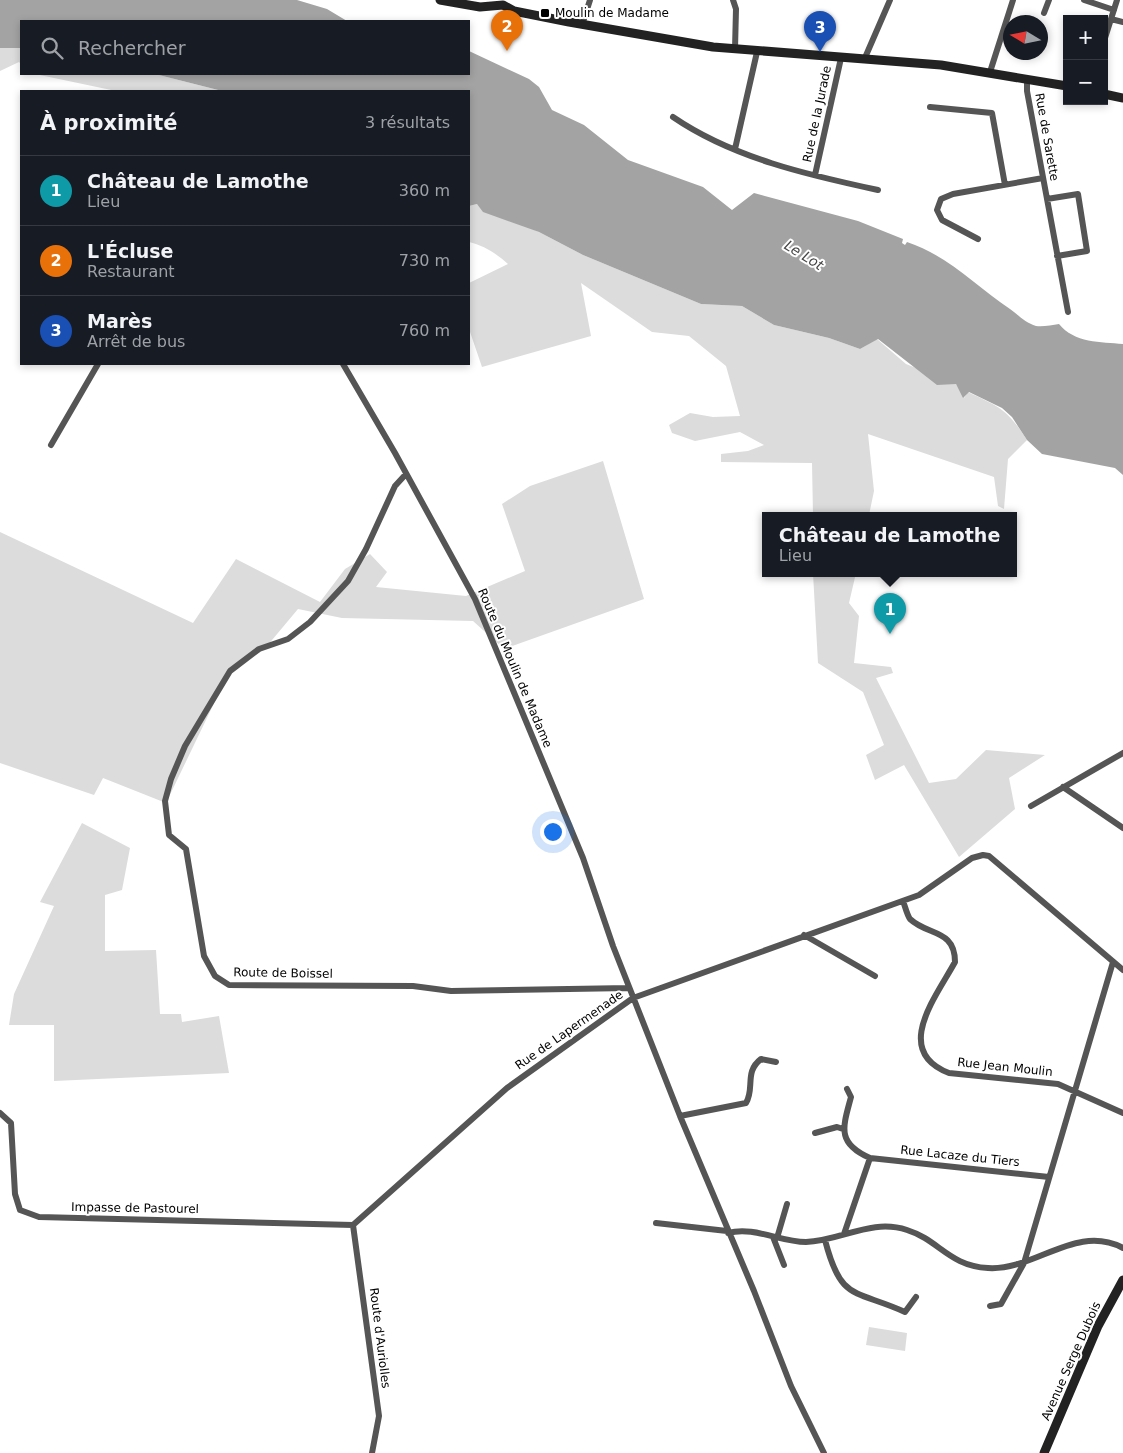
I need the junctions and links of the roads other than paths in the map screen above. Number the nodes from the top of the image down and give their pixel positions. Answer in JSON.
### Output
{"nodes":[{"id":1,"x":440,"y":0,"type":"edge"},
{"id":2,"x":590,"y":0,"type":"edge"},
{"id":3,"x":733,"y":0,"type":"edge"},
{"id":4,"x":890,"y":0,"type":"edge"},
{"id":5,"x":1013,"y":0,"type":"edge"},
{"id":6,"x":1049,"y":0,"type":"edge"},
{"id":7,"x":1084,"y":0,"type":"edge"},
{"id":8,"x":1117,"y":0,"type":"edge"},
{"id":9,"x":504,"y":2,"type":"edge"},
{"id":10,"x":1114,"y":10,"type":"junction"},
{"id":11,"x":1044,"y":13,"type":"dead end"},
{"id":12,"x":1111,"y":19,"type":"junction"},
{"id":13,"x":1123,"y":22,"type":"edge"},
{"id":14,"x":582,"y":25,"type":"junction"},
{"id":15,"x":1108,"y":28,"type":"edge"},
{"id":16,"x":735,"y":49,"type":"junction"},
{"id":17,"x":757,"y":52,"type":"junction"},
{"id":18,"x":841,"y":58,"type":"junction"},
{"id":19,"x":864,"y":60,"type":"junction"},
{"id":20,"x":990,"y":72,"type":"junction"},
{"id":21,"x":1027,"y":79,"type":"junction"},
{"id":22,"x":1063,"y":85,"type":"edge"},
{"id":23,"x":1108,"y":95,"type":"edge"},
{"id":24,"x":1123,"y":98,"type":"edge"},
{"id":25,"x":930,"y":107,"type":"dead end"},
{"id":26,"x":673,"y":117,"type":"dead end"},
{"id":27,"x":735,"y":149,"type":"junction"},
{"id":28,"x":816,"y":175,"type":"junction"},
{"id":29,"x":1043,"y":178,"type":"junction"},
{"id":30,"x":1005,"y":185,"type":"junction"},
{"id":31,"x":878,"y":190,"type":"dead end"},
{"id":32,"x":1047,"y":199,"type":"junction"},
{"id":33,"x":978,"y":239,"type":"dead end"},
{"id":34,"x":1057,"y":256,"type":"junction"},
{"id":35,"x":1068,"y":312,"type":"dead end"},
{"id":36,"x":97,"y":365,"type":"edge"},
{"id":37,"x":344,"y":365,"type":"edge"},
{"id":38,"x":51,"y":445,"type":"dead end"},
{"id":39,"x":406,"y":474,"type":"junction"},
{"id":40,"x":1123,"y":753,"type":"edge"},
{"id":41,"x":1063,"y":788,"type":"junction"},
{"id":42,"x":1031,"y":806,"type":"dead end"},
{"id":43,"x":1123,"y":828,"type":"edge"},
{"id":44,"x":903,"y":900,"type":"junction"},
{"id":45,"x":804,"y":936,"type":"junction"},
{"id":46,"x":1113,"y":962,"type":"junction"},
{"id":47,"x":1123,"y":970,"type":"edge"},
{"id":48,"x":875,"y":976,"type":"dead end"},
{"id":49,"x":629,"y":988,"type":"junction"},
{"id":50,"x":633,"y":998,"type":"junction"},
{"id":51,"x":776,"y":1062,"type":"dead end"},
{"id":52,"x":847,"y":1089,"type":"dead end"},
{"id":53,"x":1076,"y":1091,"type":"junction"},
{"id":54,"x":1123,"y":1112,"type":"edge"},
{"id":55,"x":0,"y":1114,"type":"edge"},
{"id":56,"x":680,"y":1116,"type":"junction"},
{"id":57,"x":843,"y":1129,"type":"junction"},
{"id":58,"x":814,"y":1133,"type":"dead end"},
{"id":59,"x":870,"y":1158,"type":"junction"},
{"id":60,"x":1049,"y":1177,"type":"junction"},
{"id":61,"x":787,"y":1204,"type":"dead end"},
{"id":62,"x":656,"y":1223,"type":"dead end"},
{"id":63,"x":353,"y":1225,"type":"junction"},
{"id":64,"x":728,"y":1232,"type":"junction"},
{"id":65,"x":844,"y":1234,"type":"junction"},
{"id":66,"x":775,"y":1238,"type":"junction"},
{"id":67,"x":825,"y":1240,"type":"junction"},
{"id":68,"x":1123,"y":1248,"type":"edge"},
{"id":69,"x":1024,"y":1263,"type":"junction"},
{"id":70,"x":784,"y":1265,"type":"dead end"},
{"id":71,"x":1123,"y":1280,"type":"edge"},
{"id":72,"x":916,"y":1297,"type":"dead end"},
{"id":73,"x":990,"y":1306,"type":"dead end"},
{"id":74,"x":372,"y":1453,"type":"edge"},
{"id":75,"x":824,"y":1453,"type":"edge"},
{"id":76,"x":1044,"y":1453,"type":"edge"}],
"edges":[{"from":1,"to":9,"type":"main road"},
{"from":2,"to":14,"type":"street"},
{"from":3,"to":16,"type":"street"},
{"from":4,"to":19,"type":"street"},
{"from":5,"to":20,"type":"street"},
{"from":6,"to":11,"type":"street"},
{"from":7,"to":10,"type":"street"},
{"from":8,"to":10,"type":"street"},
{"from":9,"to":14,"type":"main road"},
{"from":10,"to":12,"type":"street"},
{"from":12,"to":13,"type":"street"},
{"from":12,"to":15,"type":"street"},
{"from":14,"to":16,"type":"main road"},
{"from":16,"to":17,"type":"main road"},
{"from":17,"to":18,"type":"main road"},
{"from":17,"to":27,"type":"street"},
{"from":18,"to":19,"type":"main road"},
{"from":18,"to":28,"type":"street","name":"Rue de la Jurade"},
{"from":19,"to":20,"type":"main road"},
{"from":20,"to":21,"type":"main road"},
{"from":21,"to":22,"type":"main road"},
{"from":21,"to":29,"type":"street","name":"Rue de Sarette"},
{"from":23,"to":24,"type":"main road"},
{"from":25,"to":30,"type":"street"},
{"from":26,"to":27,"type":"street"},
{"from":27,"to":28,"type":"street"},
{"from":28,"to":31,"type":"street"},
{"from":29,"to":30,"type":"street"},
{"from":29,"to":32,"type":"street","name":"Rue de Sarette"},
{"from":30,"to":33,"type":"street"},
{"from":32,"to":34,"type":"street","name":"Rue de Sarette"},
{"from":32,"to":34,"type":"street","name":"Rue de Sarette"},
{"from":34,"to":35,"type":"street","name":"Rue de Sarette"},
{"from":36,"to":38,"type":"street"},
{"from":37,"to":39,"type":"street","name":"Route du Moulin de Madame"},
{"from":39,"to":49,"type":"street","name":"Route du Moulin de Madame"},
{"from":39,"to":49,"type":"street","name":"Route de Boissel"},
{"from":40,"to":41,"type":"street"},
{"from":41,"to":42,"type":"street"},
{"from":41,"to":43,"type":"street"},
{"from":44,"to":45,"type":"street"},
{"from":44,"to":46,"type":"street"},
{"from":44,"to":53,"type":"street","name":"Rue Jean Moulin"},
{"from":45,"to":48,"type":"street"},
{"from":45,"to":50,"type":"street"},
{"from":46,"to":47,"type":"street"},
{"from":46,"to":53,"type":"street"},
{"from":49,"to":50,"type":"street","name":"Route du Moulin de Madame"},
{"from":50,"to":56,"type":"street","name":"Rue de Lapermenade"},
{"from":50,"to":63,"type":"street","name":"Rue de Lapermenade"},
{"from":51,"to":56,"type":"street"},
{"from":52,"to":57,"type":"street"},
{"from":53,"to":54,"type":"street","name":"Rue Jean Moulin"},
{"from":53,"to":60,"type":"street"},
{"from":55,"to":63,"type":"street","name":"Impasse de Pastourel"},
{"from":56,"to":64,"type":"street","name":"Rue de Lapermenade"},
{"from":57,"to":58,"type":"street"},
{"from":57,"to":59,"type":"street"},
{"from":59,"to":60,"type":"street","name":"Rue Lacaze du Tiers"},
{"from":59,"to":65,"type":"street"},
{"from":60,"to":69,"type":"street"},
{"from":61,"to":66,"type":"street"},
{"from":62,"to":64,"type":"street"},
{"from":63,"to":74,"type":"street","name":"Route d'Auriolles"},
{"from":64,"to":66,"type":"street"},
{"from":64,"to":75,"type":"street","name":"Rue de Lapermenade"},
{"from":65,"to":67,"type":"street"},
{"from":65,"to":69,"type":"street"},
{"from":66,"to":67,"type":"street"},
{"from":66,"to":70,"type":"street"},
{"from":67,"to":72,"type":"street"},
{"from":68,"to":69,"type":"street"},
{"from":69,"to":73,"type":"street"},
{"from":71,"to":76,"type":"main road","name":"Avenue Serge Dubois"}]}
